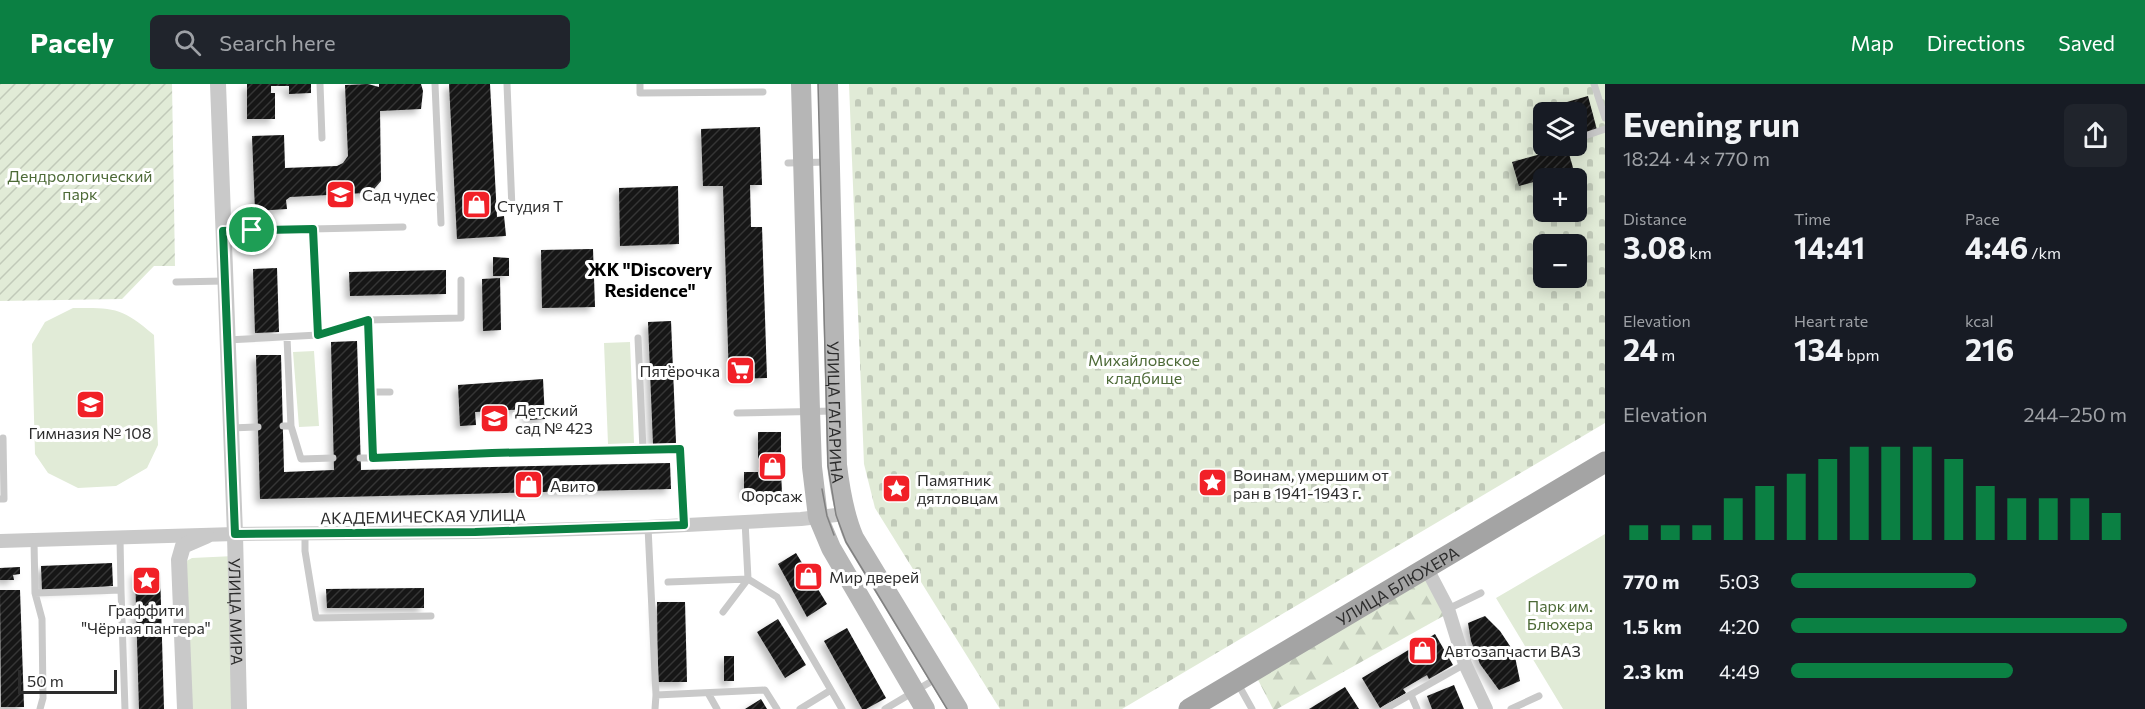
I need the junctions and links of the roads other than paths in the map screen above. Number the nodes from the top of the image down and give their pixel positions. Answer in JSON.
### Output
{"nodes":[{"id":1,"x":218,"y":84,"type":"edge"},
{"id":2,"x":320,"y":84,"type":"edge"},
{"id":3,"x":435,"y":84,"type":"edge"},
{"id":4,"x":507,"y":84,"type":"edge"},
{"id":5,"x":640,"y":84,"type":"edge"},
{"id":6,"x":801,"y":84,"type":"edge"},
{"id":7,"x":828,"y":84,"type":"edge"},
{"id":8,"x":1594,"y":84,"type":"edge"},
{"id":9,"x":763,"y":92,"type":"dead end"},
{"id":10,"x":1605,"y":118,"type":"edge"},
{"id":11,"x":1605,"y":129,"type":"edge"},
{"id":12,"x":1587,"y":135,"type":"edge"},
{"id":13,"x":322,"y":138,"type":"dead end"},
{"id":14,"x":830,"y":162,"type":"junction"},
{"id":15,"x":795,"y":163,"type":"junction"},
{"id":16,"x":512,"y":209,"type":"dead end"},
{"id":17,"x":441,"y":223,"type":"dead end"},
{"id":18,"x":403,"y":227,"type":"dead end"},
{"id":19,"x":313,"y":229,"type":"junction"},
{"id":20,"x":223,"y":231,"type":"junction"},
{"id":21,"x":461,"y":280,"type":"dead end"},
{"id":22,"x":225,"y":281,"type":"junction"},
{"id":23,"x":176,"y":282,"type":"dead end"},
{"id":24,"x":368,"y":320,"type":"junction"},
{"id":25,"x":318,"y":335,"type":"junction"},
{"id":26,"x":287,"y":338,"type":"junction"},
{"id":27,"x":638,"y":339,"type":"dead end"},
{"id":28,"x":227,"y":340,"type":"junction"},
{"id":29,"x":370,"y":392,"type":"junction"},
{"id":30,"x":390,"y":392,"type":"dead end"},
{"id":31,"x":810,"y":411,"type":"junction"},
{"id":32,"x":836,"y":411,"type":"junction"},
{"id":33,"x":737,"y":413,"type":"dead end"},
{"id":34,"x":258,"y":427,"type":"dead end"},
{"id":35,"x":231,"y":428,"type":"junction"},
{"id":36,"x":3,"y":438,"type":"dead end"},
{"id":37,"x":643,"y":450,"type":"junction"},
{"id":38,"x":333,"y":458,"type":"dead end"},
{"id":39,"x":360,"y":458,"type":"dead end"},
{"id":40,"x":373,"y":458,"type":"junction"},
{"id":41,"x":1605,"y":462,"type":"edge"},
{"id":42,"x":0,"y":499,"type":"edge"},
{"id":43,"x":845,"y":514,"type":"junction"},
{"id":44,"x":818,"y":517,"type":"junction"},
{"id":45,"x":746,"y":521,"type":"junction"},
{"id":46,"x":684,"y":525,"type":"junction"},
{"id":47,"x":648,"y":527,"type":"junction"},
{"id":48,"x":235,"y":534,"type":"junction"},
{"id":49,"x":305,"y":534,"type":"junction"},
{"id":50,"x":206,"y":536,"type":"junction"},
{"id":51,"x":120,"y":538,"type":"junction"},
{"id":52,"x":0,"y":541,"type":"edge"},
{"id":53,"x":34,"y":541,"type":"junction"},
{"id":54,"x":1426,"y":567,"type":"junction"},
{"id":55,"x":748,"y":579,"type":"junction"},
{"id":56,"x":668,"y":582,"type":"dead end"},
{"id":57,"x":121,"y":590,"type":"junction"},
{"id":58,"x":35,"y":593,"type":"junction"},
{"id":59,"x":1481,"y":593,"type":"dead end"},
{"id":60,"x":1448,"y":609,"type":"junction"},
{"id":61,"x":723,"y":612,"type":"dead end"},
{"id":62,"x":431,"y":616,"type":"dead end"},
{"id":63,"x":1465,"y":664,"type":"junction"},
{"id":64,"x":939,"y":677,"type":"junction"},
{"id":65,"x":1237,"y":681,"type":"junction"},
{"id":66,"x":831,"y":690,"type":"junction"},
{"id":67,"x":915,"y":691,"type":"junction"},
{"id":68,"x":708,"y":693,"type":"junction"},
{"id":69,"x":656,"y":695,"type":"junction"},
{"id":70,"x":1411,"y":695,"type":"junction"},
{"id":71,"x":1539,"y":696,"type":"dead end"},
{"id":72,"x":40,"y":709,"type":"edge"},
{"id":73,"x":125,"y":709,"type":"edge"},
{"id":74,"x":185,"y":709,"type":"edge"},
{"id":75,"x":239,"y":709,"type":"edge"},
{"id":76,"x":655,"y":709,"type":"edge"},
{"id":77,"x":717,"y":709,"type":"edge"},
{"id":78,"x":777,"y":709,"type":"edge"},
{"id":79,"x":800,"y":709,"type":"edge"},
{"id":80,"x":842,"y":709,"type":"edge"},
{"id":81,"x":885,"y":709,"type":"edge"},
{"id":82,"x":925,"y":709,"type":"edge"},
{"id":83,"x":958,"y":709,"type":"edge"},
{"id":84,"x":1189,"y":709,"type":"edge"},
{"id":85,"x":1252,"y":709,"type":"edge"},
{"id":86,"x":1385,"y":709,"type":"edge"},
{"id":87,"x":1417,"y":709,"type":"edge"},
{"id":88,"x":1486,"y":709,"type":"edge"},
{"id":89,"x":1511,"y":709,"type":"edge"}],
"edges":[{"from":1,"to":20,"type":"street","name":"УЛИЦА МИРА"},
{"from":2,"to":13,"type":"lane"},
{"from":3,"to":17,"type":"lane"},
{"from":4,"to":16,"type":"lane"},
{"from":5,"to":9,"type":"lane"},
{"from":6,"to":15,"type":"main road","name":"УЛИЦА ГАГАРИНА"},
{"from":7,"to":14,"type":"main road","name":"УЛИЦА ГАГАРИНА"},
{"from":8,"to":10,"type":"lane"},
{"from":11,"to":12,"type":"lane"},
{"from":14,"to":15,"type":"lane"},
{"from":14,"to":32,"type":"main road","name":"УЛИЦА ГАГАРИНА"},
{"from":15,"to":31,"type":"main road","name":"УЛИЦА ГАГАРИНА"},
{"from":18,"to":19,"type":"lane"},
{"from":19,"to":20,"type":"lane"},
{"from":19,"to":25,"type":"lane"},
{"from":20,"to":22,"type":"street","name":"УЛИЦА МИРА"},
{"from":21,"to":24,"type":"lane"},
{"from":22,"to":23,"type":"lane"},
{"from":22,"to":28,"type":"street","name":"УЛИЦА МИРА"},
{"from":24,"to":25,"type":"lane"},
{"from":24,"to":29,"type":"lane"},
{"from":25,"to":26,"type":"lane"},
{"from":26,"to":28,"type":"lane"},
{"from":26,"to":38,"type":"lane"},
{"from":27,"to":37,"type":"lane"},
{"from":28,"to":35,"type":"street","name":"УЛИЦА МИРА"},
{"from":29,"to":30,"type":"lane"},
{"from":29,"to":40,"type":"lane"},
{"from":31,"to":32,"type":"lane"},
{"from":31,"to":33,"type":"lane"},
{"from":31,"to":44,"type":"main road","name":"УЛИЦА ГАГАРИНА"},
{"from":32,"to":43,"type":"main road","name":"УЛИЦА ГАГАРИНА"},
{"from":34,"to":35,"type":"lane"},
{"from":35,"to":48,"type":"street","name":"УЛИЦА МИРА"},
{"from":36,"to":42,"type":"lane"},
{"from":37,"to":40,"type":"lane"},
{"from":37,"to":46,"type":"lane"},
{"from":39,"to":40,"type":"lane"},
{"from":41,"to":54,"type":"main road","name":"УЛИЦА БЛЮХЕРА"},
{"from":43,"to":44,"type":"street","name":"АКАДЕМИЧЕСКАЯ УЛИЦА"},
{"from":43,"to":64,"type":"main road","name":"УЛИЦА ГАГАРИНА"},
{"from":44,"to":45,"type":"street","name":"АКАДЕМИЧЕСКАЯ УЛИЦА"},
{"from":44,"to":67,"type":"main road","name":"УЛИЦА ГАГАРИНА"},
{"from":45,"to":46,"type":"street","name":"АКАДЕМИЧЕСКАЯ УЛИЦА"},
{"from":45,"to":55,"type":"lane"},
{"from":46,"to":47,"type":"street","name":"АКАДЕМИЧЕСКАЯ УЛИЦА"},
{"from":47,"to":49,"type":"street","name":"АКАДЕМИЧЕСКАЯ УЛИЦА"},
{"from":47,"to":69,"type":"lane"},
{"from":48,"to":49,"type":"street","name":"АКАДЕМИЧЕСКАЯ УЛИЦА"},
{"from":48,"to":50,"type":"street","name":"АКАДЕМИЧЕСКАЯ УЛИЦА"},
{"from":48,"to":75,"type":"street","name":"УЛИЦА МИРА"},
{"from":49,"to":62,"type":"lane"},
{"from":50,"to":51,"type":"street","name":"АКАДЕМИЧЕСКАЯ УЛИЦА"},
{"from":50,"to":74,"type":"street"},
{"from":51,"to":53,"type":"street","name":"АКАДЕМИЧЕСКАЯ УЛИЦА"},
{"from":51,"to":57,"type":"lane"},
{"from":52,"to":53,"type":"street","name":"АКАДЕМИЧЕСКАЯ УЛИЦА"},
{"from":53,"to":58,"type":"lane"},
{"from":54,"to":60,"type":"street"},
{"from":54,"to":65,"type":"main road","name":"УЛИЦА БЛЮХЕРА"},
{"from":55,"to":56,"type":"lane"},
{"from":55,"to":61,"type":"lane"},
{"from":55,"to":66,"type":"lane"},
{"from":57,"to":58,"type":"lane"},
{"from":57,"to":73,"type":"lane"},
{"from":58,"to":72,"type":"lane"},
{"from":59,"to":60,"type":"lane"},
{"from":60,"to":63,"type":"street"},
{"from":63,"to":70,"type":"lane"},
{"from":63,"to":88,"type":"street"},
{"from":64,"to":67,"type":"lane"},
{"from":64,"to":83,"type":"main road","name":"УЛИЦА ГАГАРИНА"},
{"from":65,"to":84,"type":"main road","name":"УЛИЦА БЛЮХЕРА"},
{"from":65,"to":85,"type":"lane"},
{"from":66,"to":79,"type":"lane"},
{"from":66,"to":80,"type":"lane"},
{"from":67,"to":81,"type":"lane"},
{"from":67,"to":82,"type":"main road","name":"УЛИЦА ГАГАРИНА"},
{"from":68,"to":69,"type":"lane"},
{"from":68,"to":77,"type":"lane"},
{"from":68,"to":78,"type":"lane"},
{"from":69,"to":76,"type":"lane"},
{"from":70,"to":86,"type":"lane"},
{"from":70,"to":87,"type":"lane"},
{"from":71,"to":89,"type":"lane"}]}
